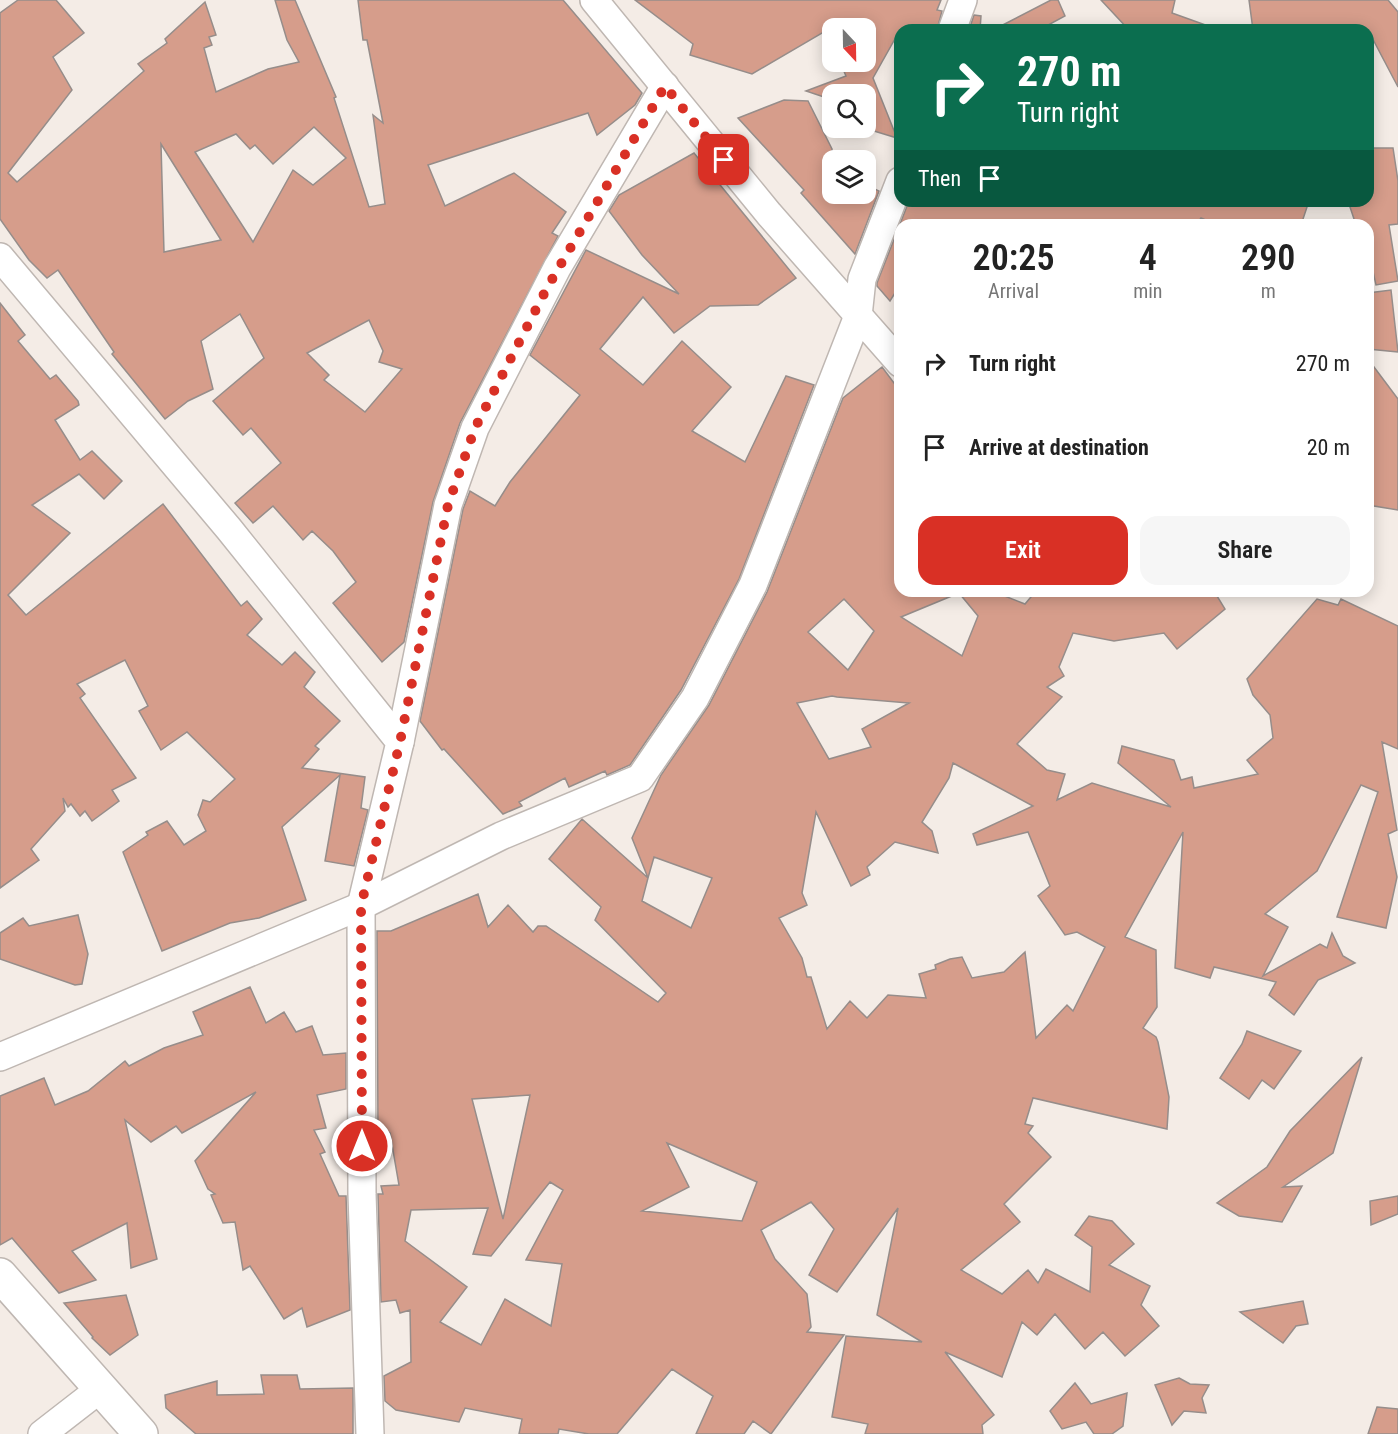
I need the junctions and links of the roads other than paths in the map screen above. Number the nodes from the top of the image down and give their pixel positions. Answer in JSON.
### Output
{"nodes":[{"id":1,"x":594,"y":0,"type":"edge"},
{"id":2,"x":963,"y":0,"type":"edge"},
{"id":3,"x":954,"y":24,"type":"edge"},
{"id":4,"x":665,"y":86,"type":"junction"},
{"id":5,"x":894,"y":196,"type":"edge"},
{"id":6,"x":0,"y":257,"type":"edge"},
{"id":7,"x":858,"y":316,"type":"junction"},
{"id":8,"x":894,"y":356,"type":"edge"},
{"id":9,"x":400,"y":742,"type":"junction"},
{"id":10,"x":361,"y":906,"type":"junction"},
{"id":11,"x":0,"y":1057,"type":"edge"},
{"id":12,"x":0,"y":1275,"type":"edge"},
{"id":13,"x":100,"y":1389,"type":"junction"},
{"id":14,"x":42,"y":1434,"type":"edge"},
{"id":15,"x":141,"y":1434,"type":"edge"},
{"id":16,"x":370,"y":1434,"type":"edge"}],
"edges":[{"from":1,"to":4,"type":"street"},
{"from":2,"to":3,"type":"street"},
{"from":4,"to":7,"type":"street"},
{"from":4,"to":9,"type":"street"},
{"from":5,"to":7,"type":"street"},
{"from":6,"to":9,"type":"street"},
{"from":7,"to":8,"type":"street"},
{"from":7,"to":10,"type":"street"},
{"from":9,"to":10,"type":"street"},
{"from":10,"to":11,"type":"street"},
{"from":10,"to":16,"type":"street"},
{"from":12,"to":13,"type":"street"},
{"from":13,"to":14,"type":"street"},
{"from":13,"to":15,"type":"street"}]}
